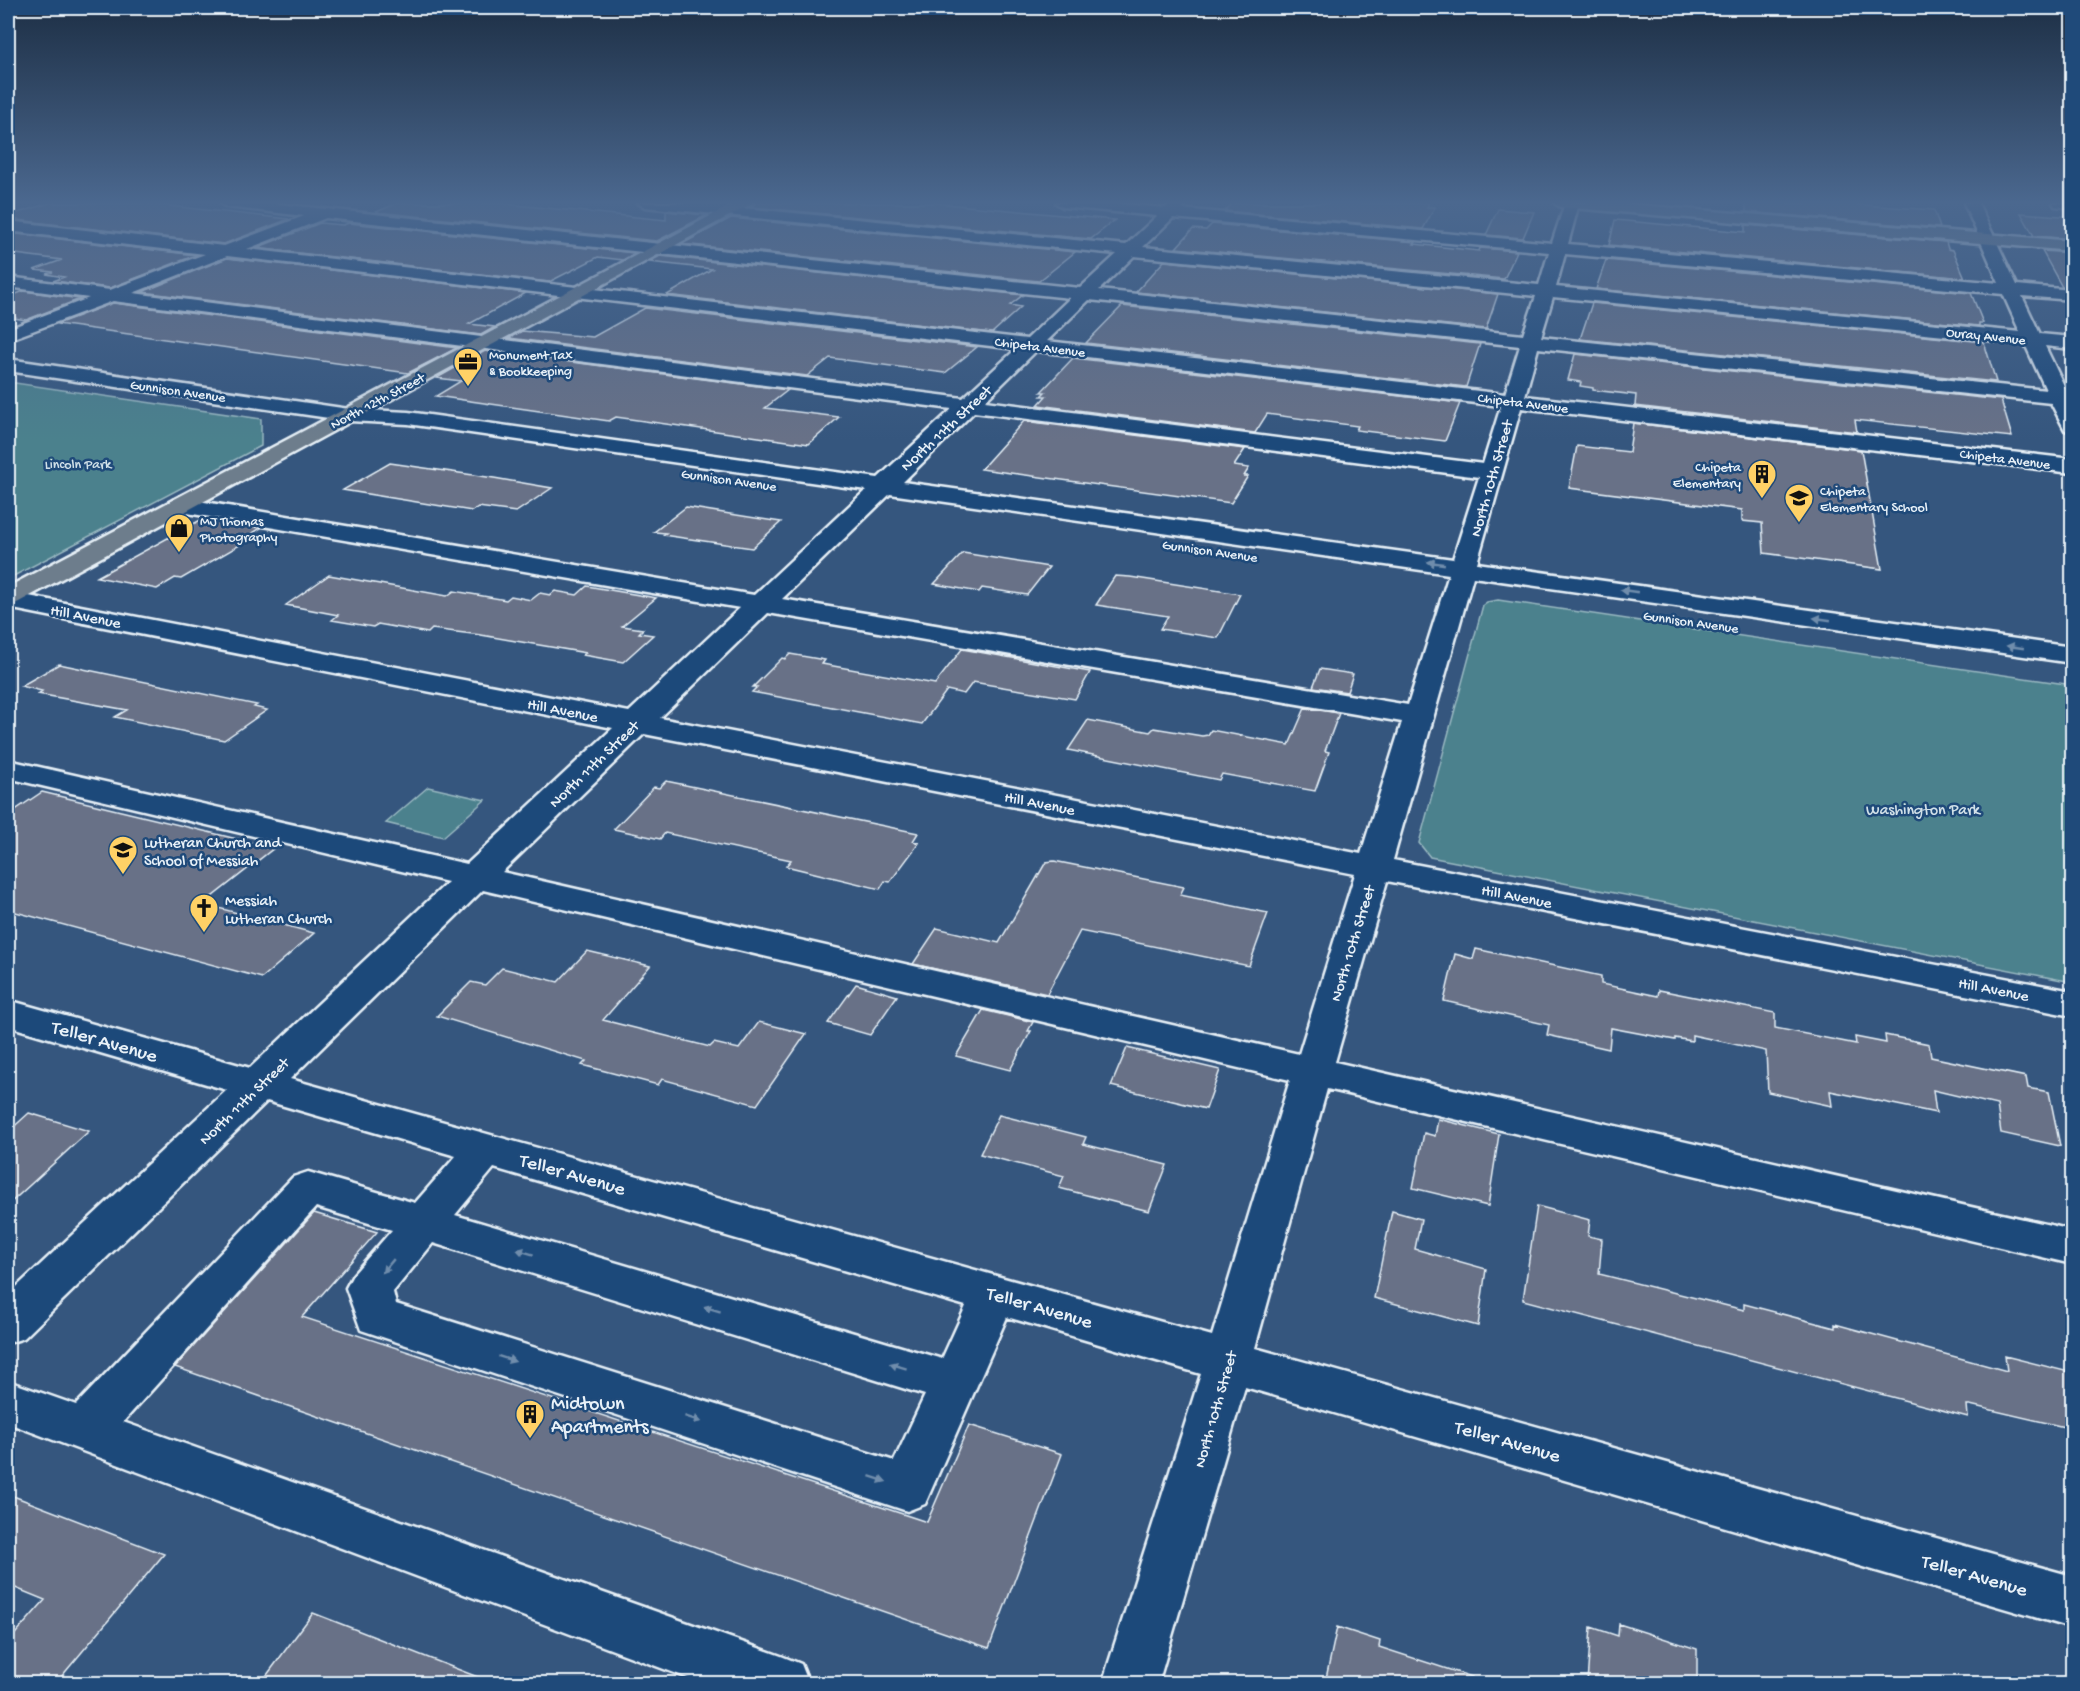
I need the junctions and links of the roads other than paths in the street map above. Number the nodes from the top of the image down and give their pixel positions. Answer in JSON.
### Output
{"nodes":[{"id":1,"x":8,"y":282,"type":"edge"},
{"id":2,"x":148,"y":282,"type":"edge"},
{"id":3,"x":492,"y":282,"type":"edge"},
{"id":4,"x":598,"y":282,"type":"edge"},
{"id":5,"x":970,"y":282,"type":"edge"},
{"id":6,"x":1097,"y":282,"type":"edge"},
{"id":7,"x":1454,"y":282,"type":"edge"},
{"id":8,"x":1549,"y":282,"type":"edge"},
{"id":9,"x":1924,"y":282,"type":"edge"},
{"id":10,"x":2008,"y":282,"type":"edge"},
{"id":11,"x":2011,"y":290,"type":"junction"},
{"id":12,"x":1546,"y":291,"type":"junction"},
{"id":13,"x":579,"y":292,"type":"junction"},
{"id":14,"x":1084,"y":294,"type":"junction"},
{"id":15,"x":2073,"y":295,"type":"edge"},
{"id":16,"x":112,"y":296,"type":"junction"},
{"id":17,"x":8,"y":335,"type":"edge"},
{"id":18,"x":2033,"y":340,"type":"junction"},
{"id":19,"x":484,"y":342,"type":"junction"},
{"id":20,"x":1531,"y":342,"type":"junction"},
{"id":21,"x":2073,"y":343,"type":"edge"},
{"id":22,"x":1032,"y":345,"type":"junction"},
{"id":23,"x":8,"y":365,"type":"edge"},
{"id":24,"x":2066,"y":399,"type":"edge"},
{"id":25,"x":1513,"y":401,"type":"junction"},
{"id":26,"x":969,"y":405,"type":"junction"},
{"id":27,"x":349,"y":415,"type":"junction"},
{"id":28,"x":2073,"y":426,"type":"edge"},
{"id":29,"x":2073,"y":466,"type":"edge"},
{"id":30,"x":1492,"y":472,"type":"junction"},
{"id":31,"x":877,"y":492,"type":"junction"},
{"id":32,"x":181,"y":505,"type":"junction"},
{"id":33,"x":1461,"y":577,"type":"junction"},
{"id":34,"x":8,"y":599,"type":"edge"},
{"id":35,"x":760,"y":604,"type":"junction"},
{"id":36,"x":2073,"y":655,"type":"edge"},
{"id":37,"x":2073,"y":678,"type":"edge"},
{"id":38,"x":1419,"y":716,"type":"junction"},
{"id":39,"x":636,"y":723,"type":"junction"},
{"id":40,"x":8,"y":770,"type":"edge"},
{"id":41,"x":1374,"y":867,"type":"junction"},
{"id":42,"x":475,"y":877,"type":"junction"},
{"id":43,"x":2073,"y":1004,"type":"edge"},
{"id":44,"x":8,"y":1013,"type":"edge"},
{"id":45,"x":1312,"y":1073,"type":"junction"},
{"id":46,"x":260,"y":1083,"type":"junction"},
{"id":47,"x":487,"y":1148,"type":"junction"},
{"id":48,"x":426,"y":1222,"type":"junction"},
{"id":49,"x":2073,"y":1247,"type":"edge"},
{"id":50,"x":995,"y":1293,"type":"junction"},
{"id":51,"x":8,"y":1324,"type":"edge"},
{"id":52,"x":1228,"y":1359,"type":"junction"},
{"id":53,"x":954,"y":1383,"type":"junction"},
{"id":54,"x":8,"y":1402,"type":"edge"},
{"id":55,"x":84,"y":1430,"type":"junction"},
{"id":56,"x":2073,"y":1602,"type":"edge"},
{"id":57,"x":781,"y":1683,"type":"edge"},
{"id":58,"x":1130,"y":1683,"type":"edge"}],
"edges":[{"from":1,"to":16,"type":"street"},
{"from":2,"to":16,"type":"street"},
{"from":3,"to":13,"type":"street","name":"Chipeta Avenue"},
{"from":4,"to":13,"type":"main road","name":"North 12th Street"},
{"from":5,"to":14,"type":"street"},
{"from":6,"to":14,"type":"street","name":"North 11th Street"},
{"from":7,"to":12,"type":"street","name":"Ouray Avenue"},
{"from":8,"to":12,"type":"street","name":"North 10th Street"},
{"from":9,"to":11,"type":"street"},
{"from":10,"to":11,"type":"street"},
{"from":11,"to":15,"type":"street"},
{"from":11,"to":18,"type":"street"},
{"from":12,"to":18,"type":"street","name":"Ouray Avenue"},
{"from":12,"to":20,"type":"street","name":"North 10th Street"},
{"from":13,"to":19,"type":"main road","name":"North 12th Street"},
{"from":13,"to":22,"type":"street","name":"Chipeta Avenue"},
{"from":14,"to":20,"type":"street"},
{"from":14,"to":22,"type":"street","name":"North 11th Street"},
{"from":16,"to":17,"type":"street"},
{"from":16,"to":19,"type":"street"},
{"from":18,"to":21,"type":"street","name":"Ouray Avenue"},
{"from":18,"to":24,"type":"street"},
{"from":19,"to":26,"type":"street"},
{"from":19,"to":27,"type":"main road","name":"North 12th Street"},
{"from":20,"to":24,"type":"street"},
{"from":20,"to":25,"type":"street","name":"North 10th Street"},
{"from":22,"to":25,"type":"street","name":"Chipeta Avenue"},
{"from":22,"to":26,"type":"street","name":"North 11th Street"},
{"from":23,"to":27,"type":"street","name":"Gunnison Avenue"},
{"from":24,"to":28,"type":"street"},
{"from":25,"to":29,"type":"street","name":"Chipeta Avenue"},
{"from":25,"to":30,"type":"street","name":"North 10th Street"},
{"from":26,"to":30,"type":"street"},
{"from":26,"to":31,"type":"street","name":"North 11th Street"},
{"from":27,"to":31,"type":"street","name":"Gunnison Avenue"},
{"from":27,"to":32,"type":"main road","name":"North 12th Street"},
{"from":30,"to":33,"type":"street","name":"North 10th Street"},
{"from":31,"to":33,"type":"street","name":"Gunnison Avenue"},
{"from":31,"to":35,"type":"street","name":"North 11th Street"},
{"from":32,"to":34,"type":"main road","name":"North 12th Street"},
{"from":32,"to":35,"type":"street"},
{"from":36,"to":33,"type":"street","name":"Gunnison Avenue","one_way":true},
{"from":33,"to":37,"type":"street","name":"Gunnison Avenue"},
{"from":33,"to":38,"type":"street","name":"North 10th Street"},
{"from":34,"to":39,"type":"street","name":"Hill Avenue"},
{"from":35,"to":38,"type":"street"},
{"from":35,"to":39,"type":"street","name":"North 11th Street"},
{"from":38,"to":41,"type":"street","name":"North 10th Street"},
{"from":39,"to":41,"type":"street","name":"Hill Avenue"},
{"from":39,"to":42,"type":"street","name":"North 11th Street"},
{"from":40,"to":42,"type":"street"},
{"from":41,"to":43,"type":"street","name":"Hill Avenue"},
{"from":41,"to":45,"type":"street","name":"North 10th Street"},
{"from":42,"to":45,"type":"street"},
{"from":42,"to":46,"type":"street","name":"North 11th Street"},
{"from":44,"to":46,"type":"street","name":"Teller Avenue"},
{"from":45,"to":49,"type":"street"},
{"from":45,"to":52,"type":"street","name":"North 10th Street"},
{"from":46,"to":47,"type":"street","name":"Teller Avenue"},
{"from":46,"to":51,"type":"street","name":"North 11th Street"},
{"from":47,"to":48,"type":"street"},
{"from":47,"to":50,"type":"street","name":"Teller Avenue"},
{"from":53,"to":48,"type":"street","one_way":true},
{"from":48,"to":53,"type":"street","one_way":true},
{"from":48,"to":55,"type":"street"},
{"from":50,"to":52,"type":"street","name":"Teller Avenue"},
{"from":50,"to":53,"type":"street"},
{"from":52,"to":56,"type":"street","name":"Teller Avenue"},
{"from":52,"to":58,"type":"street","name":"North 10th Street"},
{"from":54,"to":55,"type":"street"},
{"from":55,"to":57,"type":"street"}]}
